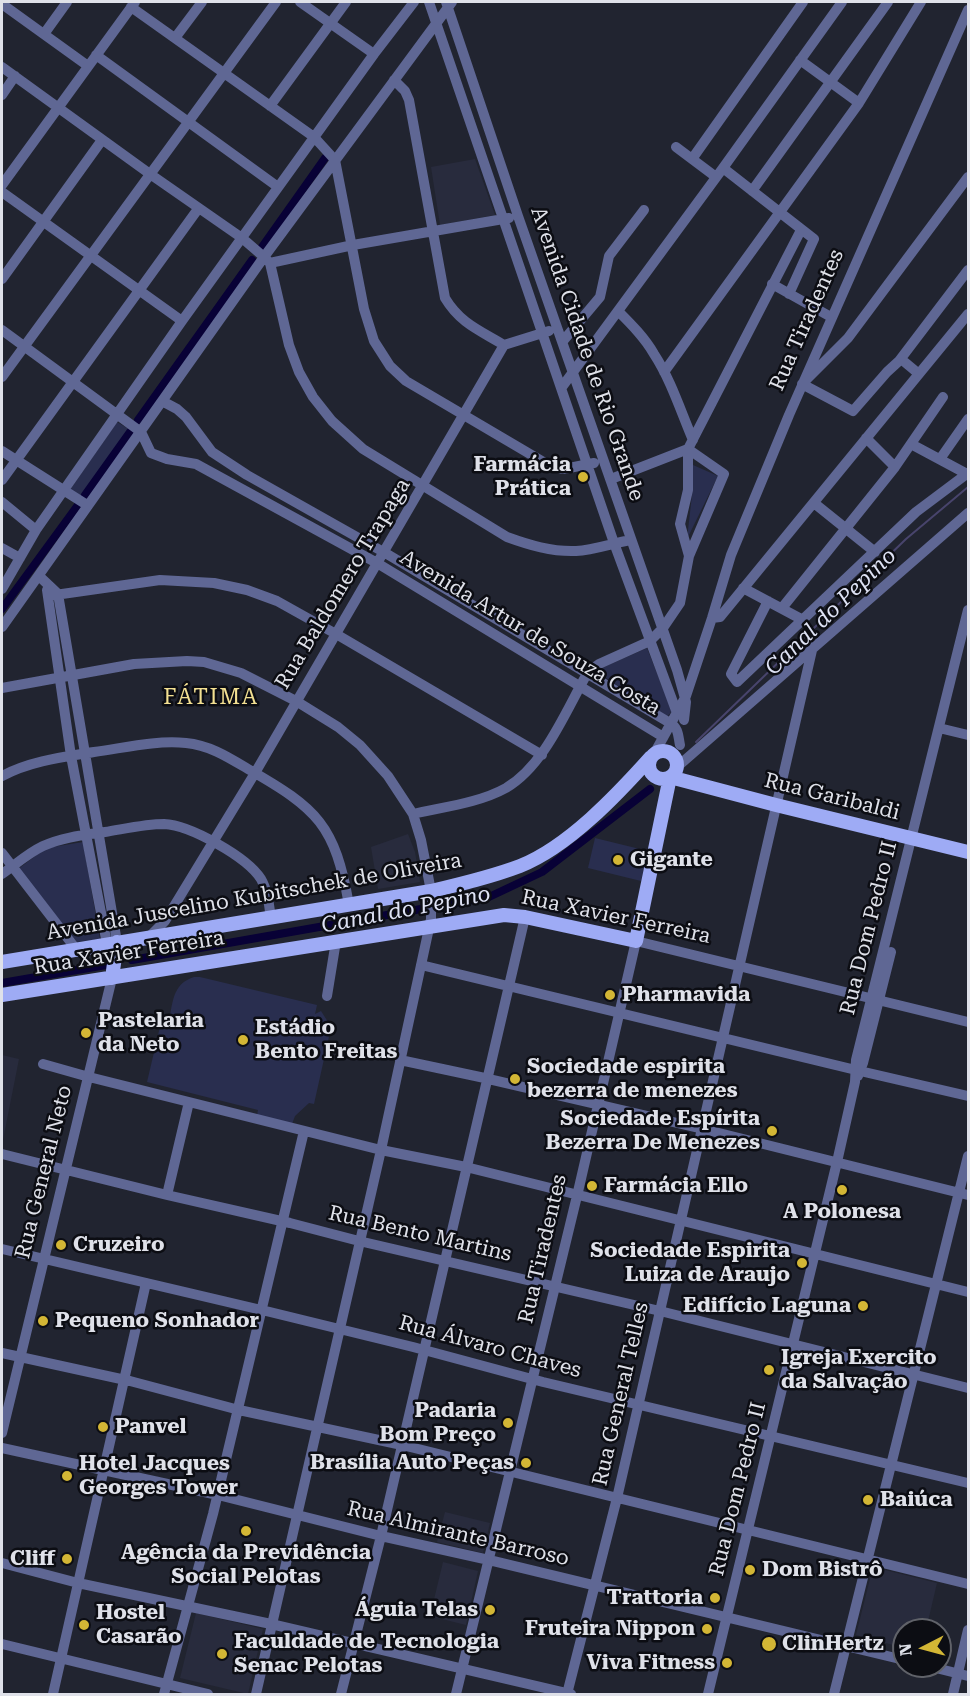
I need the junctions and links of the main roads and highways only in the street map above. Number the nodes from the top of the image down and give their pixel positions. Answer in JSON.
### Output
{"nodes":[{"id":1,"x":652,"y":755,"type":"junction"},
{"id":2,"x":677,"y":773,"type":"junction"},
{"id":3,"x":969,"y":852,"type":"edge"},
{"id":4,"x":636,"y":941,"type":"joint"},
{"id":5,"x":113,"y":947,"type":"junction"},
{"id":6,"x":2,"y":962,"type":"edge"},
{"id":7,"x":112,"y":978,"type":"junction"},
{"id":8,"x":2,"y":995,"type":"edge"}],
"edges":[{"from":1,"to":2,"type":"main road"},
{"from":1,"to":2,"type":"main road"},
{"from":1,"to":5,"type":"main road","name":"Avenida Juscelino Kubitschek de Oliveira"},
{"from":2,"to":3,"type":"main road","name":"Rua Garibaldi"},
{"from":2,"to":4,"type":"main road","name":"Rua Tiradentes"},
{"from":4,"to":7,"type":"main road","name":"Rua Xavier Ferreira"},
{"from":5,"to":6,"type":"main road","name":"Avenida Juscelino Kubitschek de Oliveira"},
{"from":5,"to":7,"type":"main road","name":"Rua General Neto"},
{"from":7,"to":8,"type":"main road","name":"Rua Xavier Ferreira"}]}
